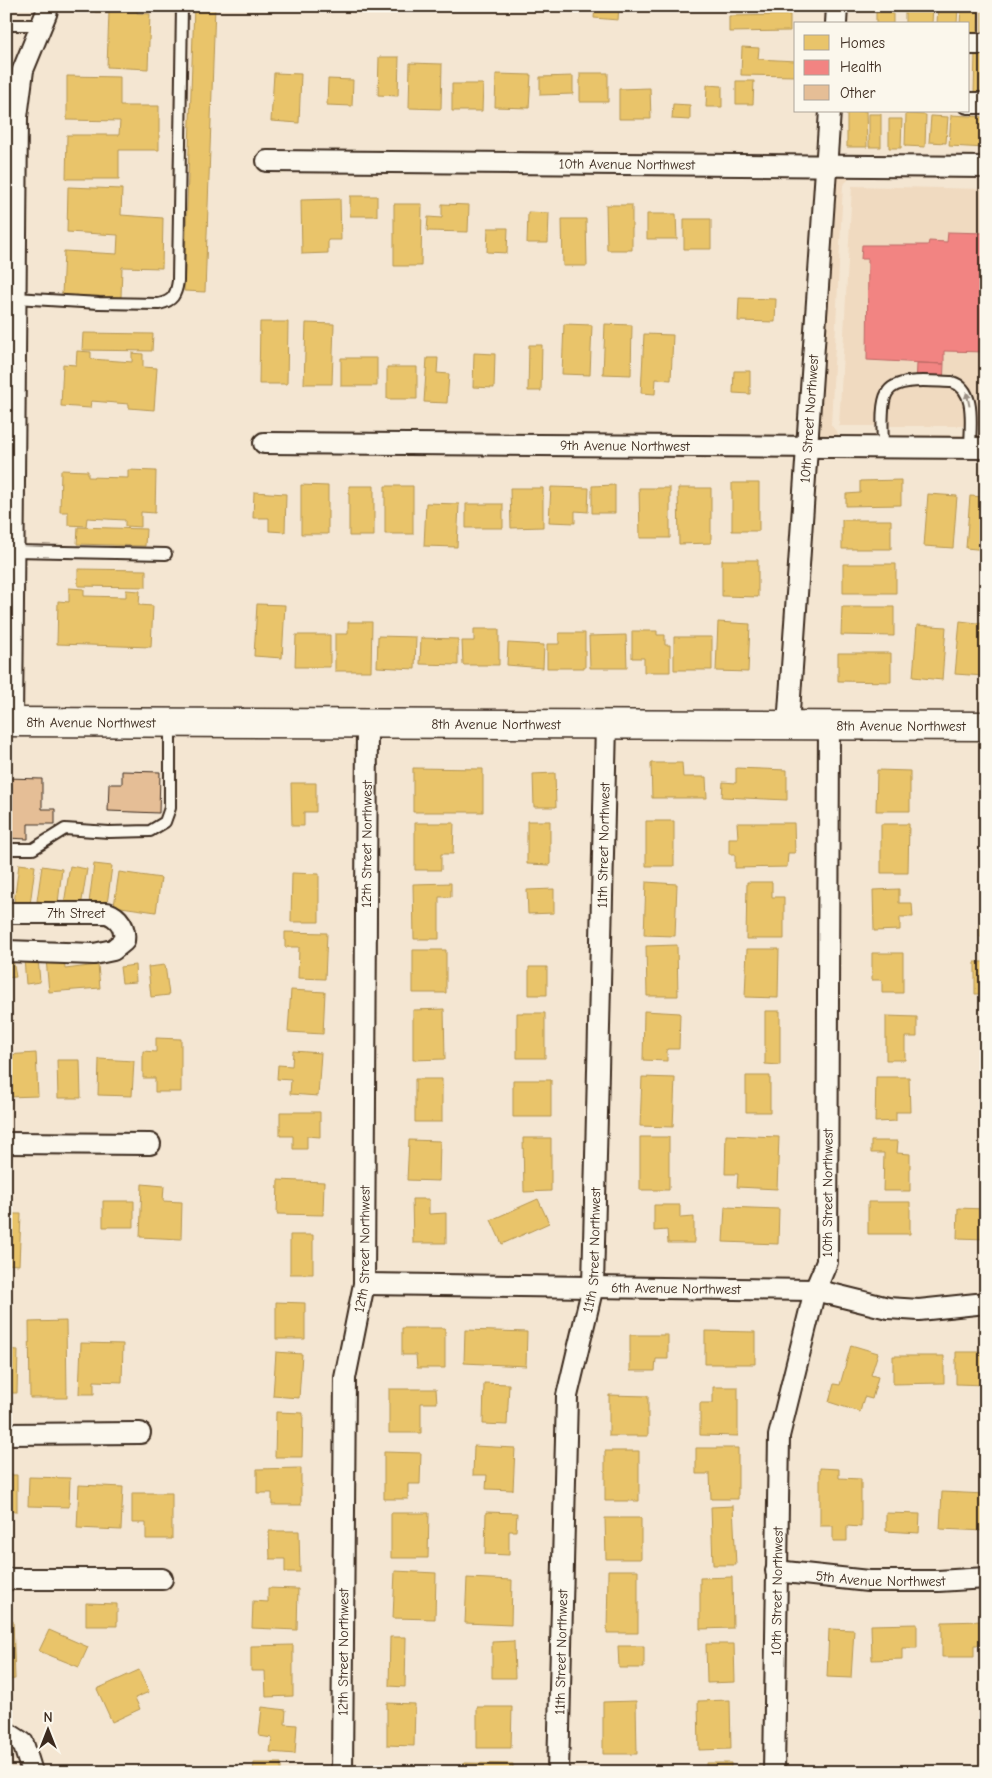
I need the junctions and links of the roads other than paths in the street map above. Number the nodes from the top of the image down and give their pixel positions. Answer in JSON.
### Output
{"nodes":[{"id":1,"x":48,"y":6,"type":"edge"},
{"id":2,"x":182,"y":6,"type":"edge"},
{"id":3,"x":837,"y":6,"type":"edge"},
{"id":4,"x":836,"y":22,"type":"edge"},
{"id":5,"x":6,"y":25,"type":"edge"},
{"id":6,"x":42,"y":25,"type":"junction"},
{"id":7,"x":970,"y":44,"type":"edge"},
{"id":8,"x":986,"y":44,"type":"edge"},
{"id":9,"x":970,"y":103,"type":"edge"},
{"id":10,"x":986,"y":103,"type":"edge"},
{"id":11,"x":830,"y":112,"type":"edge"},
{"id":12,"x":268,"y":161,"type":"dead end"},
{"id":13,"x":827,"y":166,"type":"junction"},
{"id":14,"x":986,"y":167,"type":"edge"},
{"id":15,"x":12,"y":286,"type":"edge"},
{"id":16,"x":11,"y":328,"type":"edge"},
{"id":17,"x":10,"y":394,"type":"edge"},
{"id":18,"x":264,"y":443,"type":"dead end"},
{"id":19,"x":809,"y":447,"type":"junction"},
{"id":20,"x":883,"y":447,"type":"junction"},
{"id":21,"x":978,"y":448,"type":"edge"},
{"id":22,"x":14,"y":551,"type":"junction"},
{"id":23,"x":166,"y":554,"type":"dead end"},
{"id":24,"x":10,"y":649,"type":"edge"},
{"id":25,"x":9,"y":722,"type":"edge"},
{"id":26,"x":170,"y":723,"type":"junction"},
{"id":27,"x":367,"y":724,"type":"junction"},
{"id":28,"x":606,"y":724,"type":"junction"},
{"id":29,"x":788,"y":726,"type":"junction"},
{"id":30,"x":830,"y":726,"type":"junction"},
{"id":31,"x":986,"y":726,"type":"edge"},
{"id":32,"x":6,"y":849,"type":"edge"},
{"id":33,"x":6,"y":913,"type":"edge"},
{"id":34,"x":6,"y":951,"type":"edge"},
{"id":35,"x":6,"y":1143,"type":"edge"},
{"id":36,"x":150,"y":1144,"type":"dead end"},
{"id":37,"x":364,"y":1284,"type":"junction"},
{"id":38,"x":593,"y":1286,"type":"junction"},
{"id":39,"x":815,"y":1290,"type":"junction"},
{"id":40,"x":986,"y":1302,"type":"edge"},
{"id":41,"x":140,"y":1433,"type":"dead end"},
{"id":42,"x":6,"y":1434,"type":"edge"},
{"id":43,"x":776,"y":1571,"type":"junction"},
{"id":44,"x":986,"y":1578,"type":"edge"},
{"id":45,"x":6,"y":1579,"type":"edge"},
{"id":46,"x":162,"y":1579,"type":"dead end"},
{"id":47,"x":6,"y":1732,"type":"edge"},
{"id":48,"x":32,"y":1772,"type":"edge"},
{"id":49,"x":342,"y":1772,"type":"edge"},
{"id":50,"x":558,"y":1772,"type":"edge"},
{"id":51,"x":774,"y":1772,"type":"edge"}],
"edges":[{"from":1,"to":6,"type":"street"},
{"from":2,"to":15,"type":"lane"},
{"from":3,"to":4,"type":"street"},
{"from":5,"to":6,"type":"lane"},
{"from":6,"to":15,"type":"street"},
{"from":7,"to":8,"type":"street"},
{"from":9,"to":10,"type":"street"},
{"from":11,"to":13,"type":"street","name":"10th Street Northwest"},
{"from":12,"to":13,"type":"street","name":"10th Avenue Northwest"},
{"from":13,"to":14,"type":"street","name":"10th Avenue Northwest"},
{"from":13,"to":19,"type":"street","name":"10th Street Northwest"},
{"from":15,"to":16,"type":"street"},
{"from":16,"to":17,"type":"street"},
{"from":17,"to":22,"type":"street"},
{"from":18,"to":19,"type":"street","name":"9th Avenue Northwest"},
{"from":19,"to":20,"type":"street","name":"9th Avenue Northwest"},
{"from":19,"to":29,"type":"street","name":"10th Street Northwest"},
{"from":20,"to":21,"type":"street","name":"9th Avenue Northwest"},
{"from":21,"to":20,"type":"lane","one_way":true},
{"from":22,"to":23,"type":"lane"},
{"from":22,"to":24,"type":"street"},
{"from":24,"to":25,"type":"street"},
{"from":25,"to":26,"type":"street","name":"8th Avenue Northwest"},
{"from":26,"to":27,"type":"street","name":"8th Avenue Northwest"},
{"from":26,"to":32,"type":"lane"},
{"from":27,"to":28,"type":"street","name":"8th Avenue Northwest"},
{"from":27,"to":37,"type":"street","name":"12th Street Northwest"},
{"from":28,"to":29,"type":"street","name":"8th Avenue Northwest"},
{"from":28,"to":38,"type":"street","name":"11th Street Northwest"},
{"from":29,"to":30,"type":"street","name":"8th Avenue Northwest"},
{"from":30,"to":31,"type":"street","name":"8th Avenue Northwest"},
{"from":30,"to":39,"type":"street","name":"10th Street Northwest"},
{"from":33,"to":34,"type":"street","name":"7th Street"},
{"from":35,"to":36,"type":"street"},
{"from":37,"to":38,"type":"street","name":"6th Avenue Northwest"},
{"from":37,"to":49,"type":"street","name":"12th Street Northwest"},
{"from":38,"to":39,"type":"street","name":"6th Avenue Northwest"},
{"from":38,"to":50,"type":"street","name":"11th Street Northwest"},
{"from":39,"to":40,"type":"street","name":"6th Avenue Northwest"},
{"from":39,"to":43,"type":"street","name":"10th Street Northwest"},
{"from":41,"to":42,"type":"street"},
{"from":43,"to":44,"type":"street","name":"5th Avenue Northwest"},
{"from":43,"to":51,"type":"street","name":"10th Street Northwest"},
{"from":45,"to":46,"type":"street"},
{"from":47,"to":48,"type":"street"}]}
